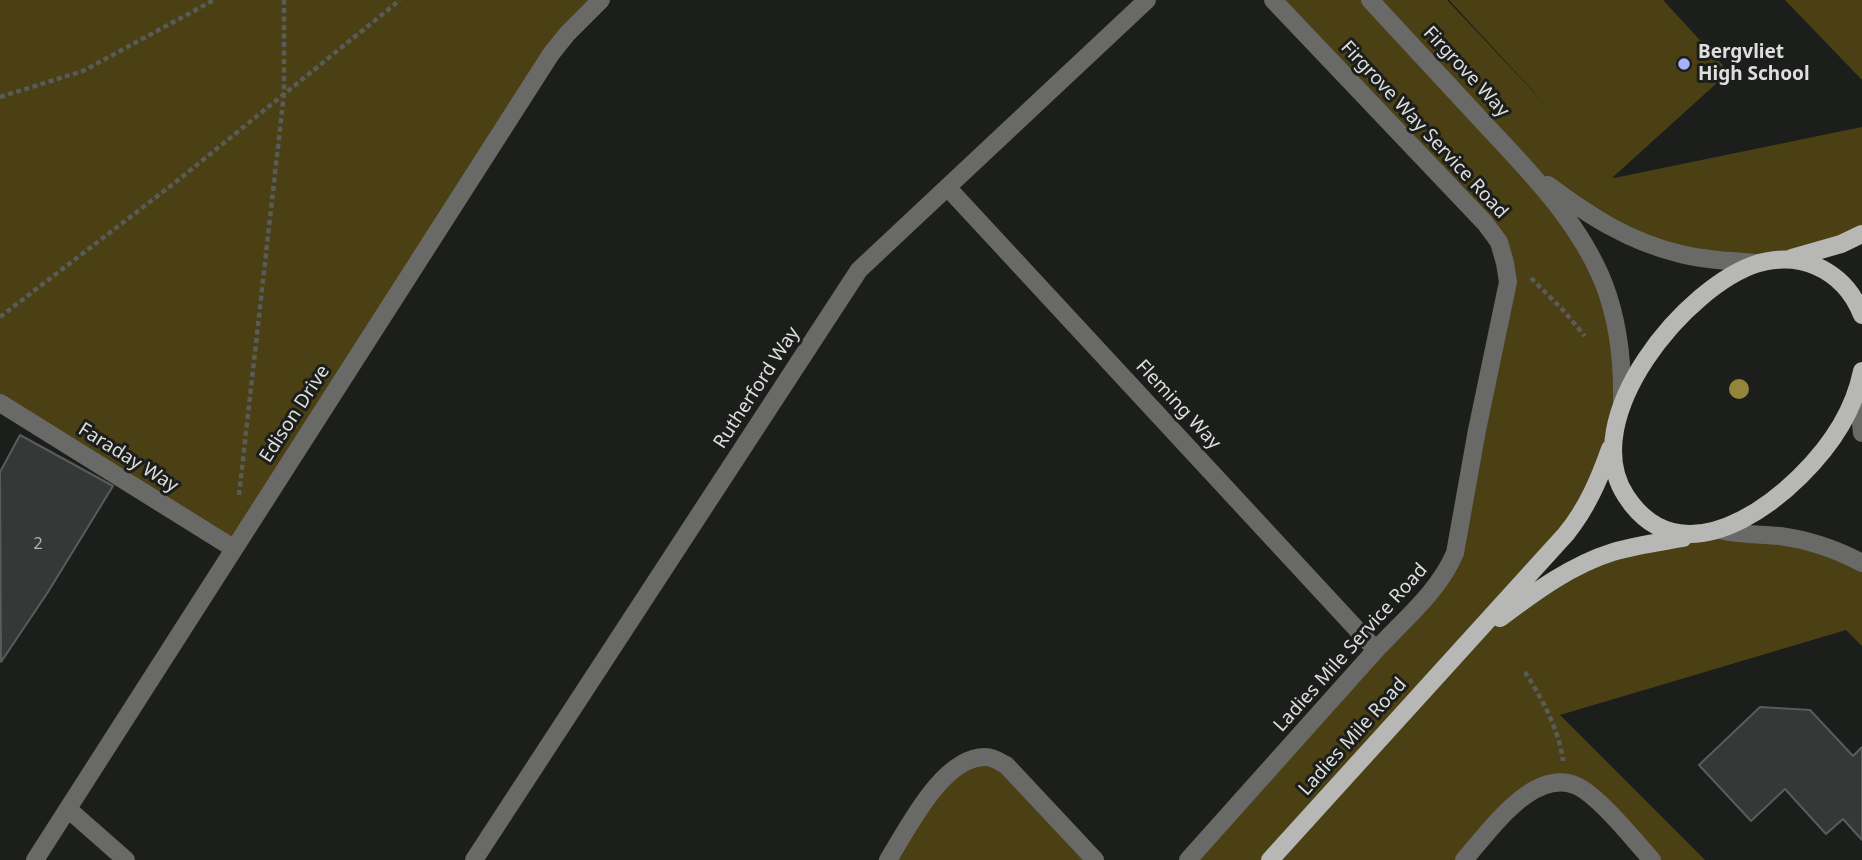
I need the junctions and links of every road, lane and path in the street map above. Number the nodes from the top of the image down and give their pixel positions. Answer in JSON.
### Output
{"nodes":[{"id":1,"x":214,"y":0,"type":"edge"},
{"id":2,"x":284,"y":0,"type":"edge"},
{"id":3,"x":400,"y":0,"type":"edge"},
{"id":4,"x":601,"y":0,"type":"edge"},
{"id":5,"x":1147,"y":0,"type":"edge"},
{"id":6,"x":1273,"y":0,"type":"edge"},
{"id":7,"x":1370,"y":0,"type":"edge"},
{"id":8,"x":285,"y":93,"type":"junction"},
{"id":9,"x":0,"y":97,"type":"edge"},
{"id":10,"x":1531,"y":173,"type":"junction"},
{"id":11,"x":948,"y":188,"type":"junction"},
{"id":12,"x":1862,"y":234,"type":"edge"},
{"id":13,"x":1789,"y":259,"type":"junction"},
{"id":14,"x":1505,"y":263,"type":"junction"},
{"id":15,"x":1758,"y":263,"type":"junction"},
{"id":16,"x":1862,"y":315,"type":"edge"},
{"id":17,"x":0,"y":317,"type":"edge"},
{"id":18,"x":1585,"y":336,"type":"dead end"},
{"id":19,"x":1861,"y":376,"type":"edge"},
{"id":20,"x":0,"y":403,"type":"edge"},
{"id":21,"x":1622,"y":405,"type":"junction"},
{"id":22,"x":1477,"y":430,"type":"joint"},
{"id":23,"x":1862,"y":433,"type":"edge"},
{"id":24,"x":1614,"y":439,"type":"junction"},
{"id":25,"x":238,"y":507,"type":"dead end"},
{"id":26,"x":1720,"y":530,"type":"junction"},
{"id":27,"x":1701,"y":535,"type":"junction"},
{"id":28,"x":233,"y":548,"type":"junction"},
{"id":29,"x":1862,"y":563,"type":"edge"},
{"id":30,"x":1466,"y":643,"type":"junction"},
{"id":31,"x":1376,"y":650,"type":"junction"},
{"id":32,"x":1525,"y":672,"type":"dead end"},
{"id":33,"x":1565,"y":783,"type":"junction"},
{"id":34,"x":68,"y":809,"type":"junction"},
{"id":35,"x":35,"y":860,"type":"edge"},
{"id":36,"x":126,"y":860,"type":"edge"},
{"id":37,"x":474,"y":860,"type":"edge"},
{"id":38,"x":888,"y":860,"type":"edge"},
{"id":39,"x":1095,"y":860,"type":"edge"},
{"id":40,"x":1188,"y":860,"type":"edge"},
{"id":41,"x":1270,"y":860,"type":"edge"},
{"id":42,"x":1464,"y":860,"type":"edge"},
{"id":43,"x":1652,"y":860,"type":"edge"}],
"edges":[{"from":1,"to":9,"type":"path"},
{"from":2,"to":8,"type":"path"},
{"from":3,"to":8,"type":"path"},
{"from":4,"to":28,"type":"street","name":"Edison Drive"},
{"from":5,"to":11,"type":"street","name":"Rutherford Way"},
{"from":6,"to":14,"type":"street","name":"Firgrove Way Service Road"},
{"from":7,"to":10,"type":"street","name":"Firgrove Way"},
{"from":8,"to":17,"type":"path"},
{"from":8,"to":25,"type":"path"},
{"from":10,"to":15,"type":"street","name":"Firgrove Way"},
{"from":10,"to":21,"type":"street","name":"Firgrove Way"},
{"from":11,"to":31,"type":"street","name":"Fleming Way"},
{"from":11,"to":37,"type":"street","name":"Rutherford Way"},
{"from":12,"to":13,"type":"main road"},
{"from":13,"to":15,"type":"main road"},
{"from":13,"to":16,"type":"main road"},
{"from":14,"to":18,"type":"path"},
{"from":14,"to":22,"type":"street","name":"Firgrove Way Service Road"},
{"from":15,"to":21,"type":"main road"},
{"from":19,"to":23,"type":"street"},
{"from":19,"to":26,"type":"main road","name":"Ladies Mile Road"},
{"from":20,"to":28,"type":"street","name":"Faraday Way"},
{"from":21,"to":24,"type":"main road"},
{"from":22,"to":31,"type":"street","name":"Ladies Mile Service Road"},
{"from":24,"to":27,"type":"main road"},
{"from":24,"to":30,"type":"main road","name":"Ladies Mile Road"},
{"from":26,"to":27,"type":"main road","name":"Ladies Mile Road"},
{"from":26,"to":29,"type":"street"},
{"from":27,"to":30,"type":"main road","name":"Ladies Mile Road"},
{"from":28,"to":34,"type":"street","name":"Edison Drive"},
{"from":30,"to":41,"type":"main road","name":"Ladies Mile Road"},
{"from":31,"to":40,"type":"street","name":"Ladies Mile Service Road"},
{"from":32,"to":33,"type":"path"},
{"from":33,"to":42,"type":"street"},
{"from":33,"to":43,"type":"street"},
{"from":34,"to":35,"type":"street","name":"Edison Drive"},
{"from":34,"to":36,"type":"street"},
{"from":38,"to":39,"type":"street"}]}
